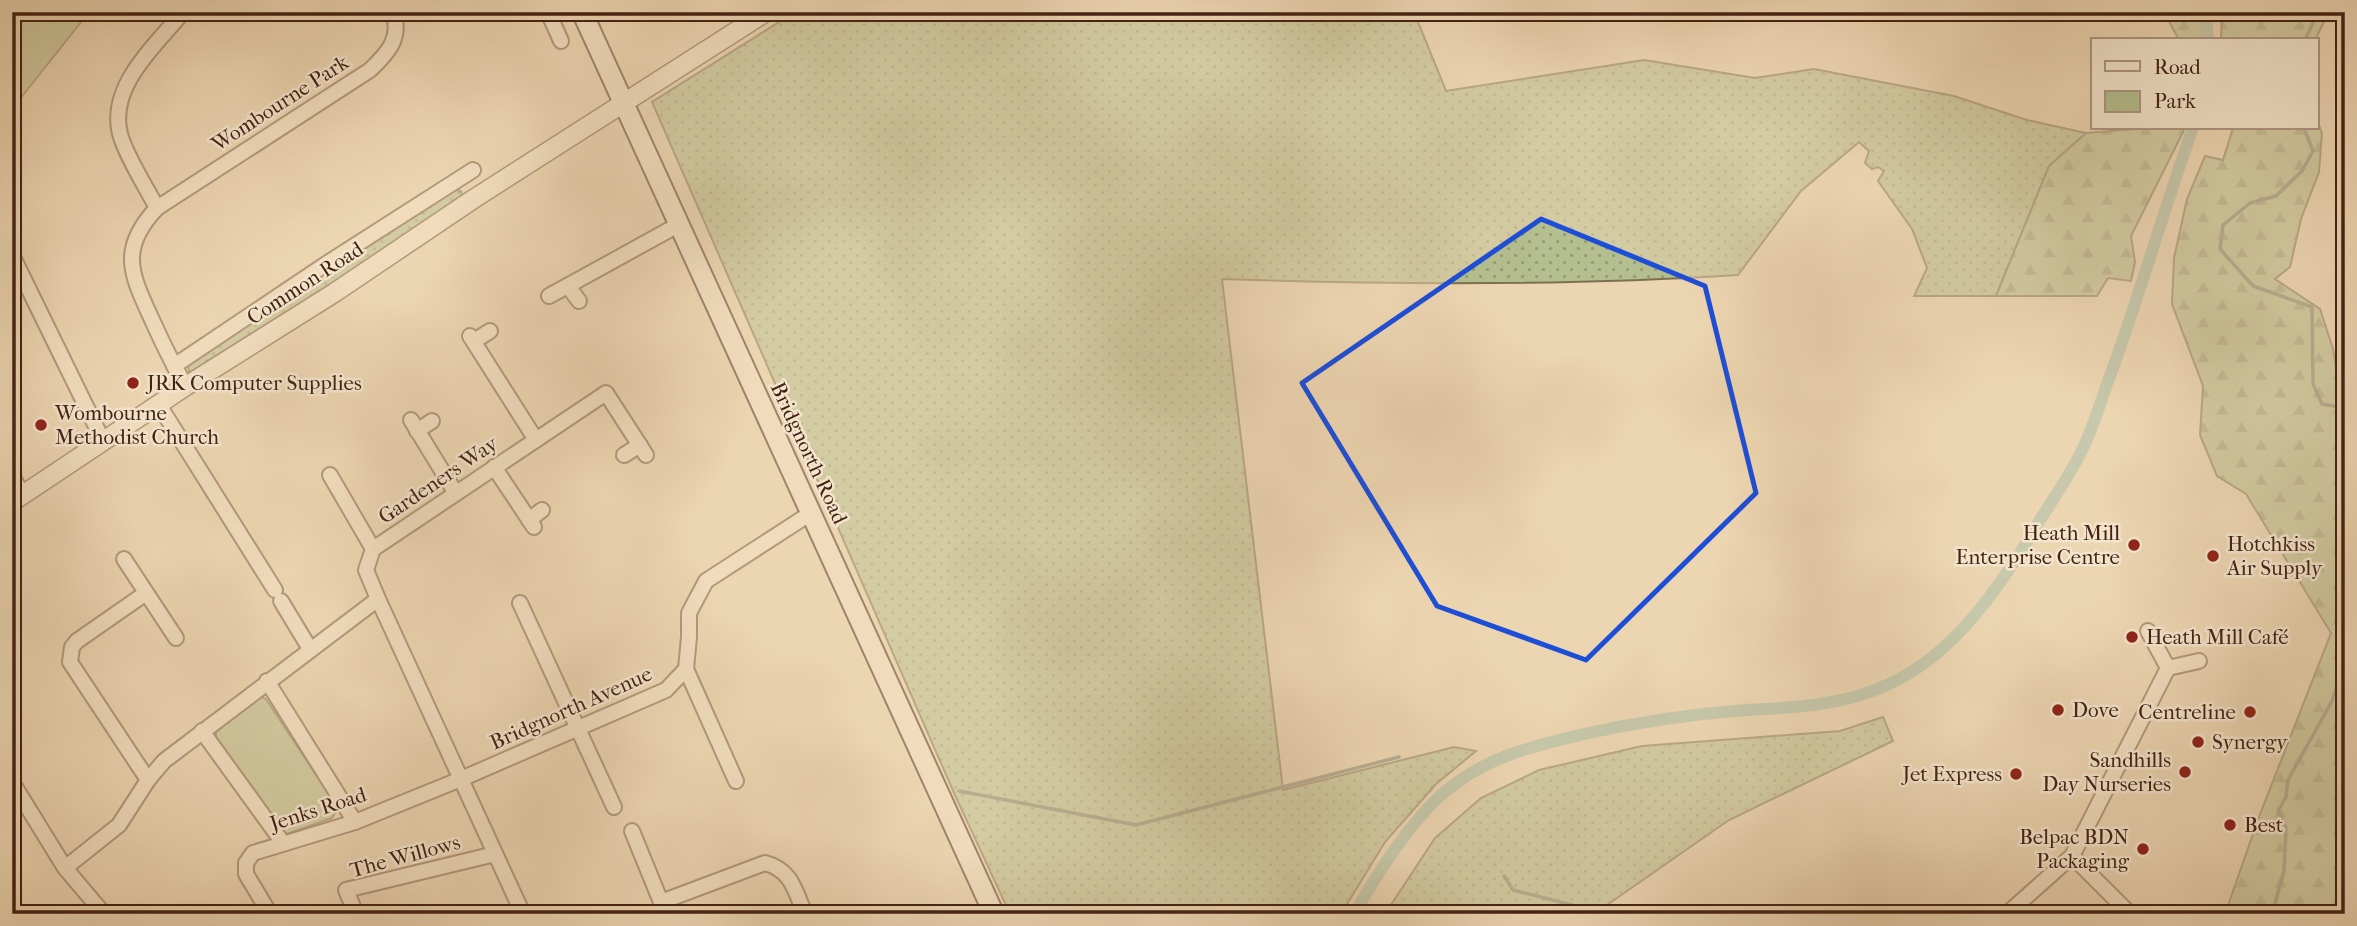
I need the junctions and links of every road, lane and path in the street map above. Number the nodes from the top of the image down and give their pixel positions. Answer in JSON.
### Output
{"nodes":[{"id":1,"x":183,"y":12,"type":"edge"},
{"id":2,"x":393,"y":12,"type":"edge"},
{"id":3,"x":548,"y":12,"type":"edge"},
{"id":4,"x":582,"y":12,"type":"edge"},
{"id":5,"x":766,"y":12,"type":"edge"},
{"id":6,"x":561,"y":41,"type":"dead end"},
{"id":7,"x":624,"y":104,"type":"junction"},
{"id":8,"x":475,"y":198,"type":"junction"},
{"id":9,"x":157,"y":208,"type":"junction"},
{"id":10,"x":678,"y":225,"type":"junction"},
{"id":11,"x":12,"y":255,"type":"edge"},
{"id":12,"x":568,"y":286,"type":"junction"},
{"id":13,"x":549,"y":296,"type":"dead end"},
{"id":14,"x":579,"y":301,"type":"dead end"},
{"id":15,"x":490,"y":331,"type":"dead end"},
{"id":16,"x":173,"y":366,"type":"junction"},
{"id":17,"x":186,"y":386,"type":"junction"},
{"id":18,"x":159,"y":405,"type":"junction"},
{"id":19,"x":432,"y":421,"type":"dead end"},
{"id":20,"x":536,"y":440,"type":"junction"},
{"id":21,"x":103,"y":441,"type":"junction"},
{"id":22,"x":624,"y":455,"type":"dead end"},
{"id":23,"x":494,"y":467,"type":"junction"},
{"id":24,"x":330,"y":475,"type":"dead end"},
{"id":25,"x":12,"y":476,"type":"edge"},
{"id":26,"x":456,"y":492,"type":"junction"},
{"id":27,"x":18,"y":499,"type":"edge"},
{"id":28,"x":542,"y":510,"type":"dead end"},
{"id":29,"x":811,"y":513,"type":"junction"},
{"id":30,"x":373,"y":549,"type":"junction"},
{"id":31,"x":124,"y":559,"type":"dead end"},
{"id":32,"x":146,"y":593,"type":"junction"},
{"id":33,"x":377,"y":599,"type":"junction"},
{"id":34,"x":520,"y":603,"type":"dead end"},
{"id":35,"x":2148,"y":631,"type":"dead end"},
{"id":36,"x":176,"y":638,"type":"dead end"},
{"id":37,"x":310,"y":649,"type":"junction"},
{"id":38,"x":2199,"y":661,"type":"dead end"},
{"id":39,"x":2168,"y":668,"type":"junction"},
{"id":40,"x":686,"y":669,"type":"junction"},
{"id":41,"x":267,"y":681,"type":"junction"},
{"id":42,"x":579,"y":728,"type":"junction"},
{"id":43,"x":202,"y":731,"type":"junction"},
{"id":44,"x":461,"y":779,"type":"junction"},
{"id":45,"x":148,"y":780,"type":"junction"},
{"id":46,"x":12,"y":782,"type":"edge"},
{"id":47,"x":736,"y":782,"type":"dead end"},
{"id":48,"x":614,"y":807,"type":"dead end"},
{"id":49,"x":355,"y":822,"type":"junction"},
{"id":50,"x":632,"y":831,"type":"dead end"},
{"id":51,"x":655,"y":842,"type":"dead end"},
{"id":52,"x":283,"y":843,"type":"junction"},
{"id":53,"x":641,"y":850,"type":"junction"},
{"id":54,"x":495,"y":854,"type":"junction"},
{"id":55,"x":2072,"y":856,"type":"junction"},
{"id":56,"x":65,"y":868,"type":"junction"},
{"id":57,"x":664,"y":908,"type":"edge"},
{"id":58,"x":104,"y":914,"type":"edge"},
{"id":59,"x":270,"y":914,"type":"edge"},
{"id":60,"x":356,"y":914,"type":"edge"},
{"id":61,"x":523,"y":914,"type":"edge"},
{"id":62,"x":805,"y":914,"type":"edge"},
{"id":63,"x":994,"y":914,"type":"edge"},
{"id":64,"x":2007,"y":914,"type":"edge"},
{"id":65,"x":2130,"y":914,"type":"edge"}],
"edges":[{"from":1,"to":9,"type":"street"},
{"from":2,"to":9,"type":"street","name":"Wombourne Park"},
{"from":3,"to":6,"type":"street"},
{"from":4,"to":7,"type":"main road","name":"Bridgnorth Road"},
{"from":5,"to":7,"type":"street","name":"Common Road"},
{"from":7,"to":8,"type":"street","name":"Common Road"},
{"from":7,"to":10,"type":"main road","name":"Bridgnorth Road"},
{"from":8,"to":16,"type":"street","name":"Common Road"},
{"from":8,"to":17,"type":"street","name":"Common Road"},
{"from":9,"to":16,"type":"street","name":"Wombourne Park"},
{"from":10,"to":12,"type":"street"},
{"from":10,"to":29,"type":"main road","name":"Bridgnorth Road"},
{"from":11,"to":21,"type":"street"},
{"from":12,"to":13,"type":"street"},
{"from":12,"to":14,"type":"street"},
{"from":15,"to":20,"type":"street"},
{"from":16,"to":17,"type":"street","name":"Wombourne Park"},
{"from":17,"to":18,"type":"street","name":"Common Road"},
{"from":18,"to":21,"type":"street","name":"Common Road"},
{"from":18,"to":37,"type":"street"},
{"from":19,"to":26,"type":"street"},
{"from":20,"to":22,"type":"street","name":"Gardeners Way"},
{"from":20,"to":23,"type":"street","name":"Gardeners Way"},
{"from":21,"to":27,"type":"street","name":"Common Road"},
{"from":23,"to":26,"type":"street","name":"Gardeners Way"},
{"from":23,"to":28,"type":"street"},
{"from":24,"to":30,"type":"street"},
{"from":25,"to":27,"type":"street"},
{"from":26,"to":30,"type":"street","name":"Gardeners Way"},
{"from":29,"to":40,"type":"street"},
{"from":29,"to":63,"type":"main road","name":"Bridgnorth Road"},
{"from":30,"to":33,"type":"street","name":"Gardeners Way"},
{"from":31,"to":32,"type":"street"},
{"from":32,"to":36,"type":"street"},
{"from":32,"to":45,"type":"street"},
{"from":33,"to":37,"type":"street"},
{"from":33,"to":44,"type":"street","name":"Gardeners Way"},
{"from":34,"to":42,"type":"street"},
{"from":35,"to":39,"type":"street"},
{"from":37,"to":41,"type":"street"},
{"from":38,"to":39,"type":"street"},
{"from":39,"to":55,"type":"street"},
{"from":40,"to":42,"type":"street","name":"Bridgnorth Avenue"},
{"from":40,"to":47,"type":"street"},
{"from":41,"to":43,"type":"street"},
{"from":41,"to":49,"type":"street"},
{"from":42,"to":44,"type":"street","name":"Bridgnorth Avenue"},
{"from":42,"to":48,"type":"street"},
{"from":43,"to":45,"type":"street"},
{"from":43,"to":52,"type":"street"},
{"from":44,"to":49,"type":"street","name":"Jenks Road"},
{"from":44,"to":54,"type":"street","name":"Gardeners Way"},
{"from":45,"to":56,"type":"street"},
{"from":46,"to":56,"type":"street"},
{"from":49,"to":52,"type":"street","name":"Jenks Road"},
{"from":50,"to":53,"type":"street"},
{"from":51,"to":53,"type":"street"},
{"from":52,"to":59,"type":"street","name":"Jenks Road"},
{"from":53,"to":57,"type":"street"},
{"from":54,"to":60,"type":"street","name":"The Willows"},
{"from":54,"to":61,"type":"street","name":"Gardeners Way"},
{"from":55,"to":64,"type":"street"},
{"from":55,"to":65,"type":"street"},
{"from":56,"to":58,"type":"street"},
{"from":57,"to":62,"type":"street"}]}
